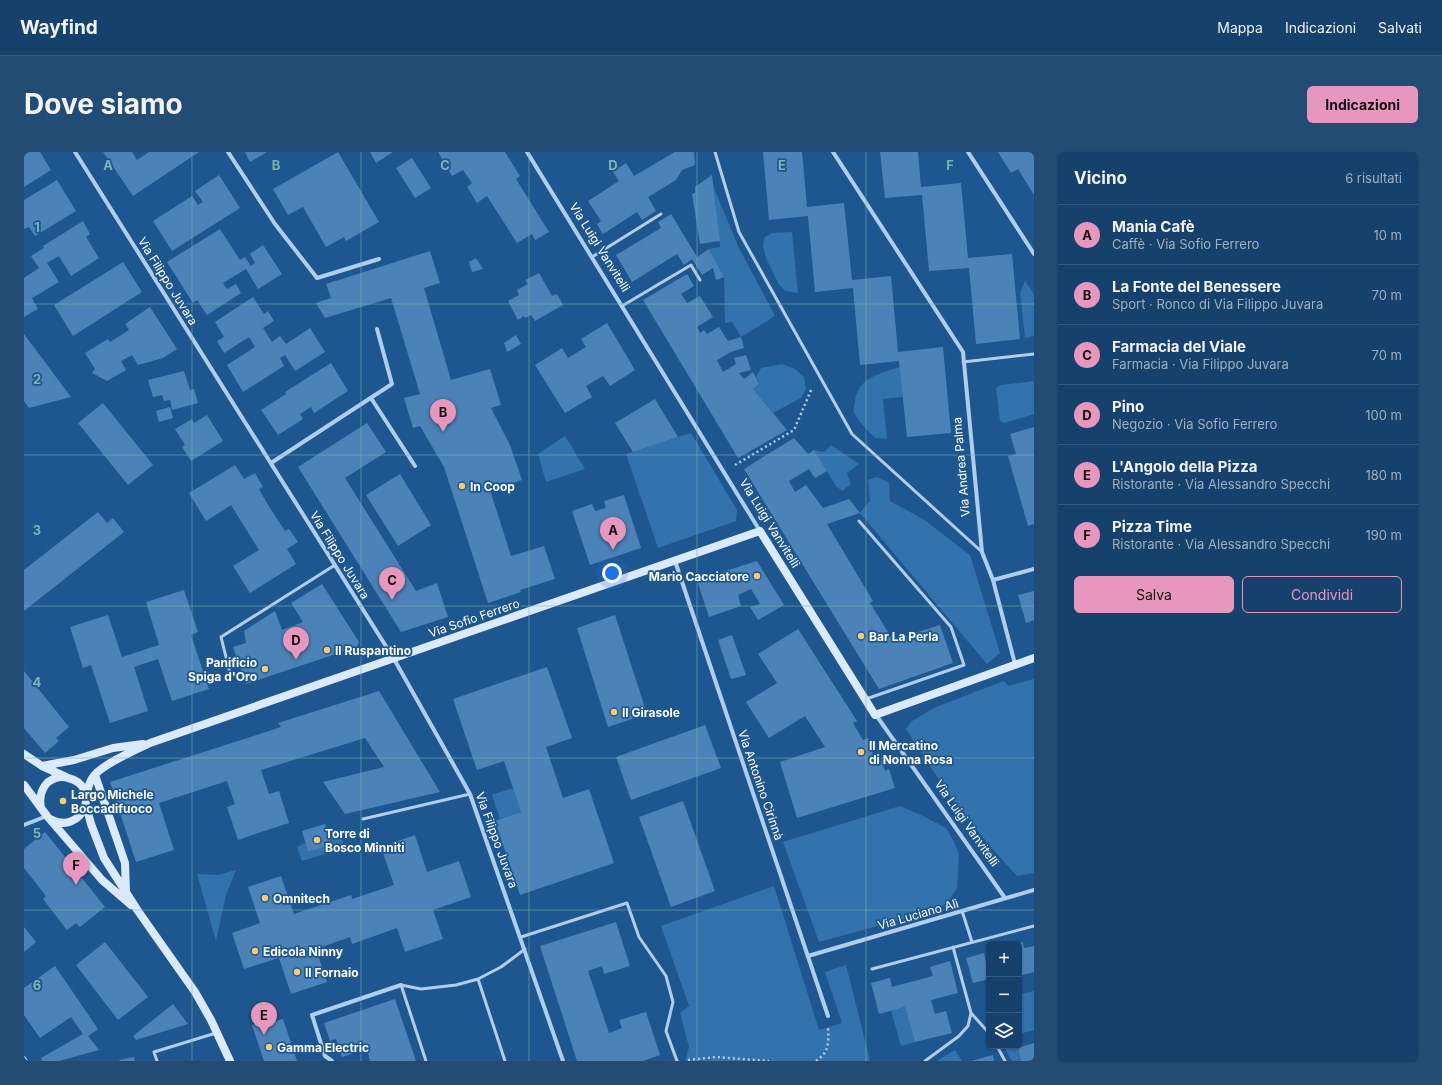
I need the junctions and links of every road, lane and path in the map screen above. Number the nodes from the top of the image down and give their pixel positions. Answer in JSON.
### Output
{"nodes":[{"id":1,"x":75,"y":152,"type":"edge"},
{"id":2,"x":228,"y":152,"type":"edge"},
{"id":3,"x":527,"y":152,"type":"edge"},
{"id":4,"x":715,"y":152,"type":"edge"},
{"id":5,"x":833,"y":152,"type":"edge"},
{"id":6,"x":968,"y":152,"type":"edge"},
{"id":7,"x":661,"y":214,"type":"dead end"},
{"id":8,"x":1034,"y":254,"type":"edge"},
{"id":9,"x":592,"y":257,"type":"junction"},
{"id":10,"x":379,"y":259,"type":"dead end"},
{"id":11,"x":700,"y":280,"type":"dead end"},
{"id":12,"x":622,"y":306,"type":"junction"},
{"id":13,"x":377,"y":329,"type":"dead end"},
{"id":14,"x":1034,"y":354,"type":"edge"},
{"id":15,"x":963,"y":362,"type":"junction"},
{"id":16,"x":818,"y":373,"type":"junction"},
{"id":17,"x":371,"y":398,"type":"junction"},
{"id":18,"x":271,"y":463,"type":"junction"},
{"id":19,"x":415,"y":466,"type":"dead end"},
{"id":20,"x":724,"y":472,"type":"junction"},
{"id":21,"x":859,"y":521,"type":"dead end"},
{"id":22,"x":760,"y":531,"type":"junction"},
{"id":23,"x":982,"y":552,"type":"junction"},
{"id":24,"x":675,"y":560,"type":"junction"},
{"id":25,"x":335,"y":566,"type":"junction"},
{"id":26,"x":1034,"y":569,"type":"edge"},
{"id":27,"x":993,"y":580,"type":"junction"},
{"id":28,"x":1034,"y":658,"type":"edge"},
{"id":29,"x":394,"y":659,"type":"junction"},
{"id":30,"x":1015,"y":664,"type":"junction"},
{"id":31,"x":231,"y":677,"type":"dead end"},
{"id":32,"x":866,"y":699,"type":"junction"},
{"id":33,"x":875,"y":714,"type":"junction"},
{"id":34,"x":150,"y":743,"type":"junction"},
{"id":35,"x":24,"y":754,"type":"edge"},
{"id":36,"x":74,"y":760,"type":"junction"},
{"id":37,"x":42,"y":766,"type":"junction"},
{"id":38,"x":58,"y":773,"type":"junction"},
{"id":39,"x":95,"y":775,"type":"junction"},
{"id":40,"x":66,"y":777,"type":"junction"},
{"id":41,"x":50,"y":780,"type":"junction"},
{"id":42,"x":24,"y":785,"type":"edge"},
{"id":43,"x":470,"y":794,"type":"junction"},
{"id":44,"x":86,"y":795,"type":"junction"},
{"id":45,"x":86,"y":805,"type":"junction"},
{"id":46,"x":42,"y":808,"type":"junction"},
{"id":47,"x":48,"y":817,"type":"junction"},
{"id":48,"x":363,"y":820,"type":"dead end"},
{"id":49,"x":24,"y":825,"type":"edge"},
{"id":50,"x":1034,"y":890,"type":"edge"},
{"id":51,"x":126,"y":892,"type":"junction"},
{"id":52,"x":1005,"y":898,"type":"junction"},
{"id":53,"x":138,"y":911,"type":"junction"},
{"id":54,"x":962,"y":911,"type":"junction"},
{"id":55,"x":1034,"y":926,"type":"edge"},
{"id":56,"x":521,"y":937,"type":"junction"},
{"id":57,"x":972,"y":942,"type":"junction"},
{"id":58,"x":953,"y":947,"type":"junction"},
{"id":59,"x":525,"y":949,"type":"junction"},
{"id":60,"x":808,"y":956,"type":"junction"},
{"id":61,"x":872,"y":970,"type":"dead end"},
{"id":62,"x":478,"y":979,"type":"junction"},
{"id":63,"x":401,"y":985,"type":"junction"},
{"id":64,"x":971,"y":1013,"type":"junction"},
{"id":65,"x":828,"y":1016,"type":"joint"},
{"id":66,"x":986,"y":1030,"type":"edge"},
{"id":67,"x":217,"y":1033,"type":"junction"},
{"id":68,"x":999,"y":1049,"type":"edge"},
{"id":69,"x":24,"y":1058,"type":"edge"},
{"id":70,"x":686,"y":1060,"type":"edge"},
{"id":71,"x":26,"y":1061,"type":"edge"},
{"id":72,"x":157,"y":1061,"type":"edge"},
{"id":73,"x":230,"y":1061,"type":"edge"},
{"id":74,"x":332,"y":1061,"type":"edge"},
{"id":75,"x":426,"y":1061,"type":"edge"},
{"id":76,"x":505,"y":1061,"type":"edge"},
{"id":77,"x":563,"y":1061,"type":"edge"},
{"id":78,"x":676,"y":1061,"type":"edge"},
{"id":79,"x":769,"y":1061,"type":"edge"},
{"id":80,"x":816,"y":1061,"type":"edge"},
{"id":81,"x":925,"y":1061,"type":"edge"},
{"id":82,"x":1005,"y":1061,"type":"edge"}],
"edges":[{"from":1,"to":18,"type":"street","name":"Via Filippo Juvara"},
{"from":2,"to":10,"type":"street"},
{"from":3,"to":9,"type":"street","name":"Via Luigi Vanvitelli"},
{"from":4,"to":16,"type":"lane"},
{"from":5,"to":15,"type":"street","name":"Via Andrea Palma"},
{"from":6,"to":8,"type":"street"},
{"from":7,"to":9,"type":"lane"},
{"from":9,"to":12,"type":"street","name":"Via Luigi Vanvitelli"},
{"from":11,"to":12,"type":"lane"},
{"from":12,"to":20,"type":"street","name":"Via Luigi Vanvitelli"},
{"from":13,"to":17,"type":"street"},
{"from":14,"to":15,"type":"lane"},
{"from":15,"to":23,"type":"street","name":"Via Andrea Palma"},
{"from":16,"to":20,"type":"path"},
{"from":16,"to":23,"type":"lane"},
{"from":17,"to":18,"type":"street"},
{"from":17,"to":19,"type":"street"},
{"from":18,"to":25,"type":"street","name":"Via Filippo Juvara"},
{"from":20,"to":22,"type":"street","name":"Via Luigi Vanvitelli"},
{"from":21,"to":32,"type":"lane"},
{"from":22,"to":24,"type":"street","name":"Via Sofio Ferrero"},
{"from":22,"to":32,"type":"street","name":"Via Luigi Vanvitelli"},
{"from":23,"to":27,"type":"street","name":"Via Andrea Palma"},
{"from":24,"to":29,"type":"street","name":"Via Sofio Ferrero"},
{"from":24,"to":60,"type":"street","name":"Via Antonino Cirinnà"},
{"from":25,"to":29,"type":"street","name":"Via Filippo Juvara"},
{"from":25,"to":31,"type":"lane"},
{"from":26,"to":27,"type":"street"},
{"from":27,"to":30,"type":"street","name":"Via Andrea Palma"},
{"from":28,"to":30,"type":"street"},
{"from":29,"to":34,"type":"street","name":"Via Sofio Ferrero"},
{"from":29,"to":43,"type":"street","name":"Via Filippo Juvara"},
{"from":30,"to":33,"type":"street"},
{"from":32,"to":33,"type":"street","name":"Via Luigi Vanvitelli"},
{"from":33,"to":52,"type":"street","name":"Via Luigi Vanvitelli"},
{"from":34,"to":36,"type":"street"},
{"from":34,"to":39,"type":"street"},
{"from":35,"to":37,"type":"street"},
{"from":36,"to":37,"type":"street"},
{"from":36,"to":38,"type":"street"},
{"from":37,"to":38,"type":"street"},
{"from":38,"to":40,"type":"street"},
{"from":38,"to":41,"type":"street"},
{"from":39,"to":44,"type":"street"},
{"from":39,"to":51,"type":"street"},
{"from":40,"to":41,"type":"street"},
{"from":40,"to":44,"type":"street"},
{"from":41,"to":46,"type":"street"},
{"from":42,"to":46,"type":"street"},
{"from":43,"to":48,"type":"lane"},
{"from":43,"to":56,"type":"street","name":"Via Filippo Juvara"},
{"from":44,"to":45,"type":"street"},
{"from":45,"to":47,"type":"street"},
{"from":45,"to":51,"type":"street"},
{"from":46,"to":47,"type":"street"},
{"from":47,"to":49,"type":"street"},
{"from":47,"to":53,"type":"street"},
{"from":50,"to":52,"type":"street","name":"Via Luciano Alì"},
{"from":51,"to":53,"type":"street"},
{"from":52,"to":54,"type":"street","name":"Via Luciano Alì"},
{"from":53,"to":67,"type":"street"},
{"from":54,"to":57,"type":"lane"},
{"from":54,"to":60,"type":"street","name":"Via Luciano Alì"},
{"from":55,"to":57,"type":"lane"},
{"from":56,"to":59,"type":"street","name":"Via Filippo Juvara"},
{"from":56,"to":78,"type":"lane"},
{"from":57,"to":58,"type":"lane"},
{"from":58,"to":61,"type":"lane"},
{"from":58,"to":64,"type":"lane"},
{"from":59,"to":62,"type":"lane"},
{"from":59,"to":77,"type":"street","name":"Via Filippo Juvara"},
{"from":60,"to":65,"type":"street","name":"Via Antonino Cirinnà"},
{"from":62,"to":63,"type":"lane"},
{"from":62,"to":76,"type":"lane"},
{"from":63,"to":74,"type":"street"},
{"from":63,"to":75,"type":"lane"},
{"from":64,"to":66,"type":"lane"},
{"from":64,"to":81,"type":"lane"},
{"from":65,"to":80,"type":"path"},
{"from":67,"to":72,"type":"lane"},
{"from":67,"to":73,"type":"street"},
{"from":68,"to":82,"type":"lane"},
{"from":69,"to":71,"type":"street"},
{"from":70,"to":79,"type":"path"}]}
